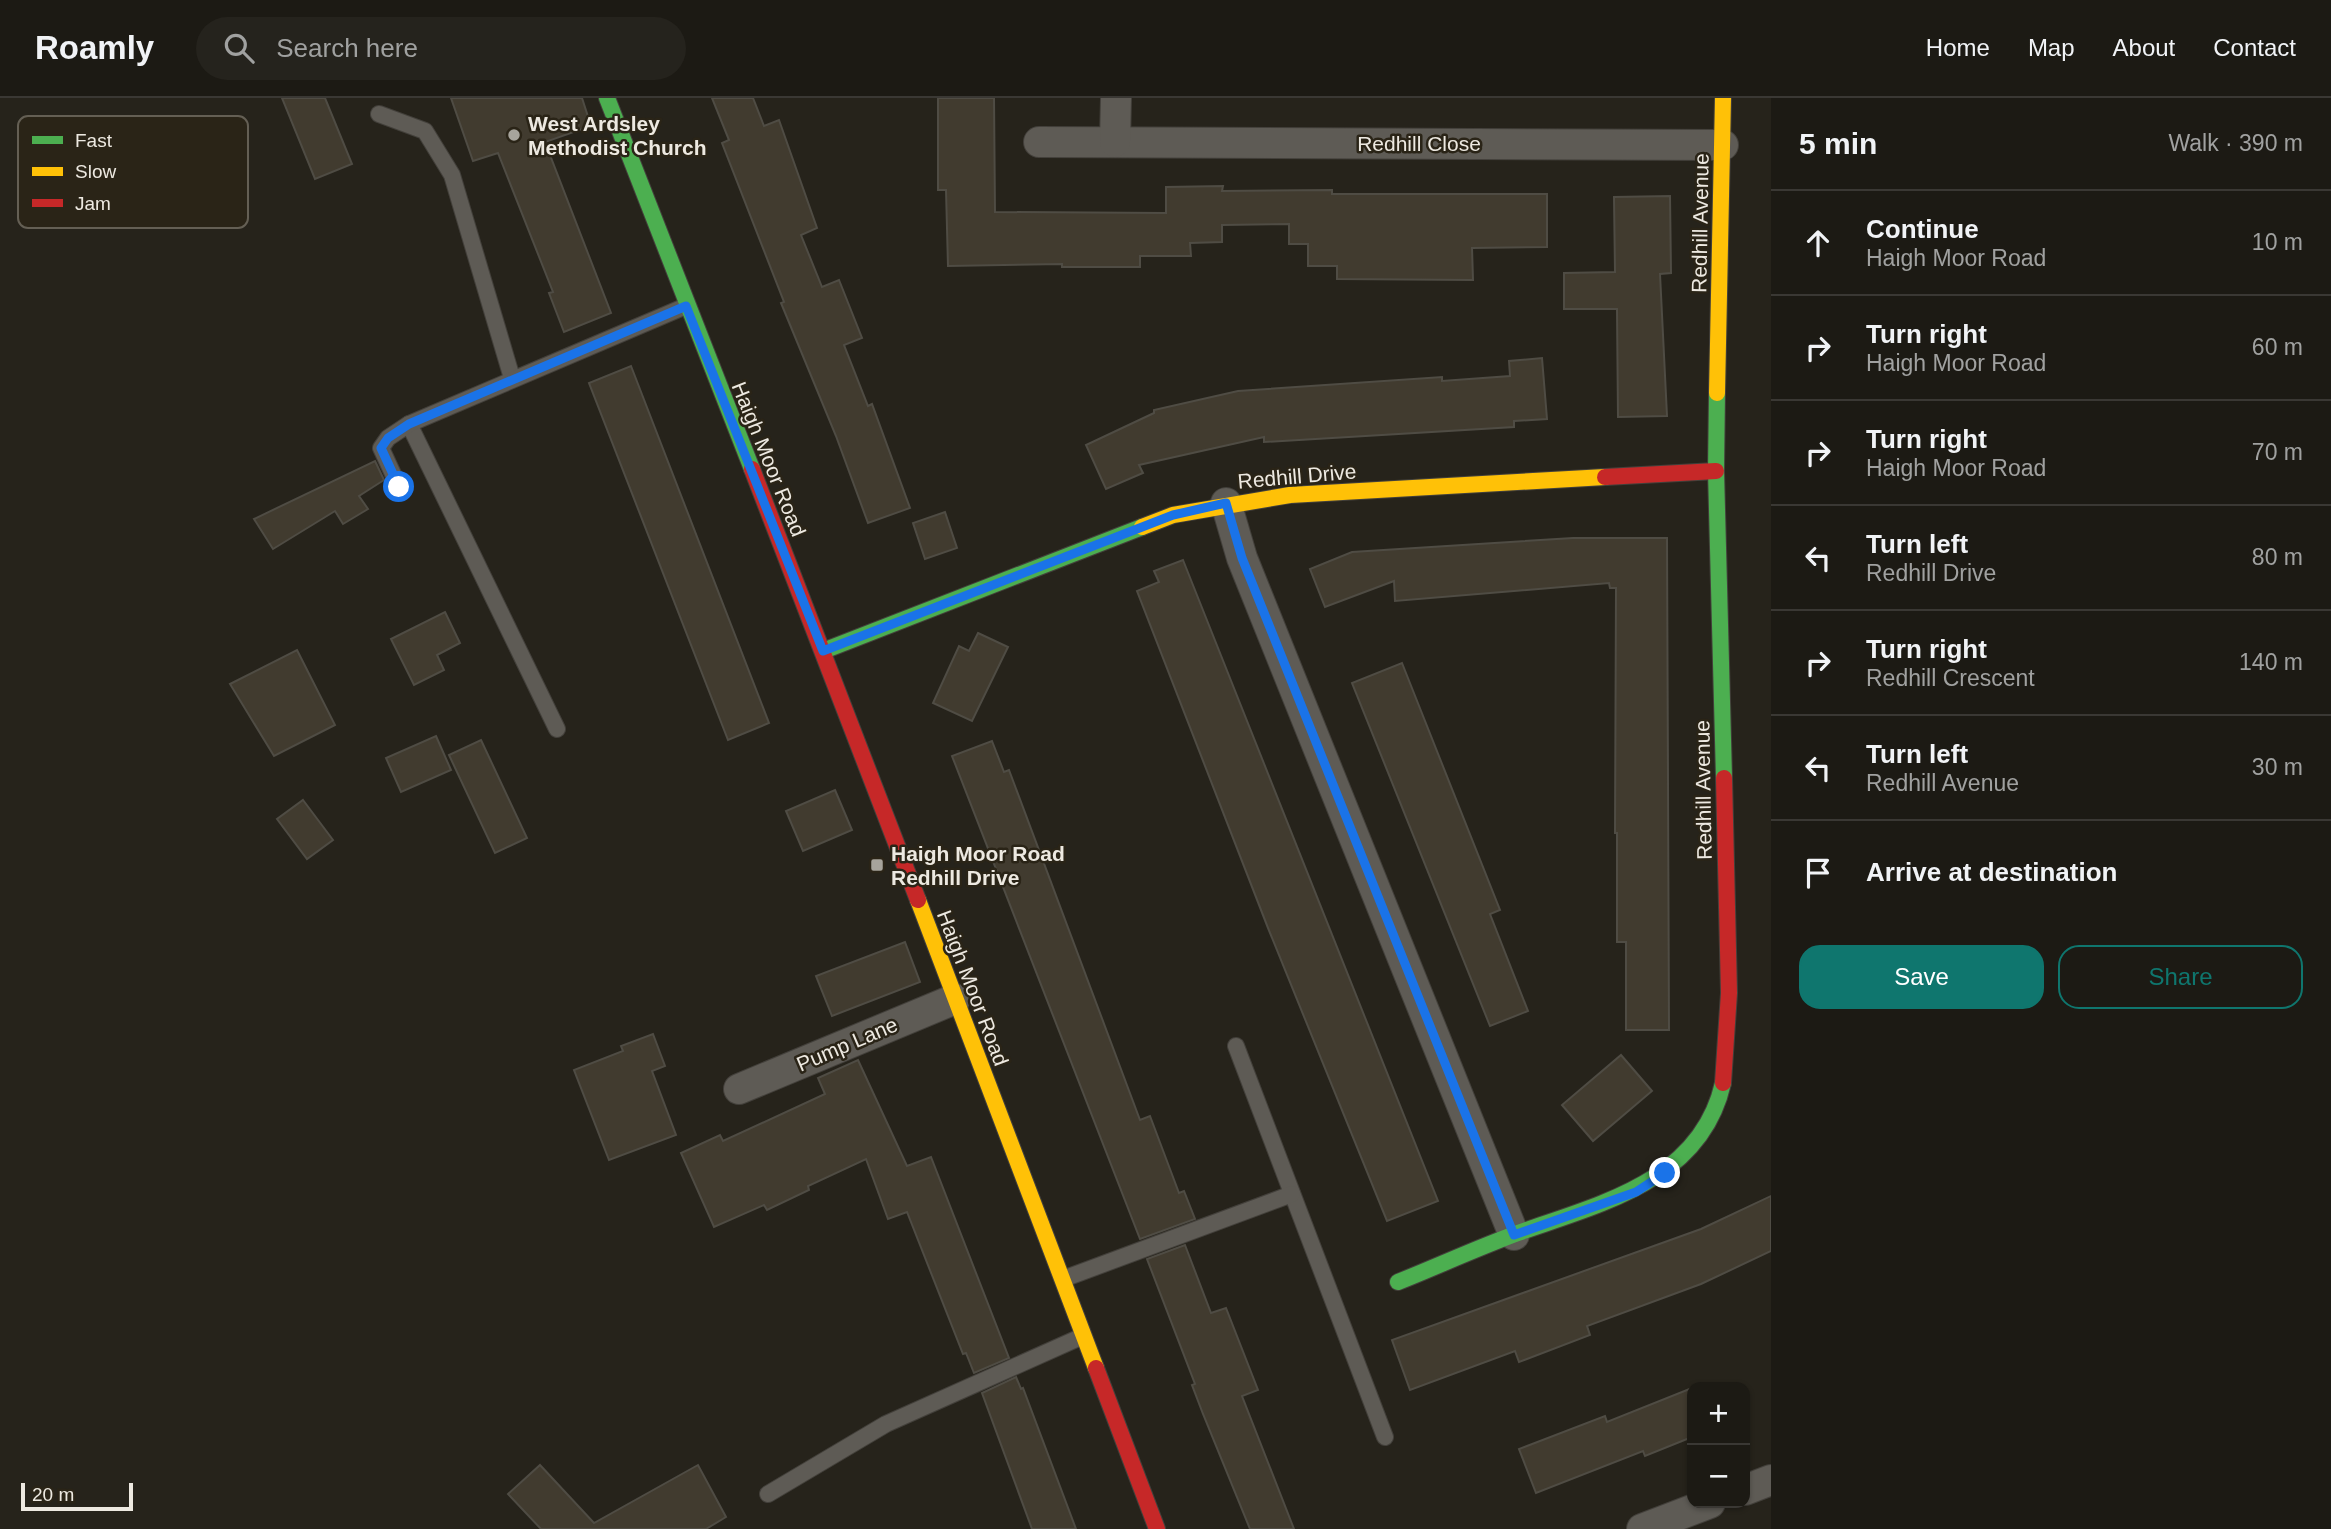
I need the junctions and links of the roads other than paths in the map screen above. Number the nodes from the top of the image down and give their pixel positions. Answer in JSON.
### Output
{"nodes":[{"id":1,"x":607,"y":98,"type":"edge"},
{"id":2,"x":1116,"y":98,"type":"edge"},
{"id":3,"x":1723,"y":98,"type":"edge"},
{"id":4,"x":379,"y":114,"type":"dead end"},
{"id":5,"x":1039,"y":142,"type":"dead end"},
{"id":6,"x":1115,"y":142,"type":"junction"},
{"id":7,"x":1723,"y":145,"type":"junction"},
{"id":8,"x":686,"y":306,"type":"junction"},
{"id":9,"x":512,"y":378,"type":"junction"},
{"id":10,"x":409,"y":424,"type":"junction"},
{"id":11,"x":1716,"y":471,"type":"junction"},
{"id":12,"x":399,"y":487,"type":"dead end"},
{"id":13,"x":1226,"y":503,"type":"junction"},
{"id":14,"x":823,"y":651,"type":"junction"},
{"id":15,"x":557,"y":729,"type":"dead end"},
{"id":16,"x":955,"y":999,"type":"junction"},
{"id":17,"x":1236,"y":1046,"type":"dead end"},
{"id":18,"x":739,"y":1089,"type":"dead end"},
{"id":19,"x":1292,"y":1194,"type":"junction"},
{"id":20,"x":1514,"y":1235,"type":"junction"},
{"id":21,"x":1060,"y":1280,"type":"junction"},
{"id":22,"x":1398,"y":1282,"type":"dead end"},
{"id":23,"x":1083,"y":1336,"type":"junction"},
{"id":24,"x":1385,"y":1437,"type":"dead end"},
{"id":25,"x":1771,"y":1480,"type":"edge"},
{"id":26,"x":1750,"y":1488,"type":"edge"},
{"id":27,"x":768,"y":1494,"type":"dead end"},
{"id":28,"x":1697,"y":1508,"type":"edge"},
{"id":29,"x":1157,"y":1529,"type":"edge"},
{"id":30,"x":1642,"y":1529,"type":"edge"}],
"edges":[{"from":1,"to":8,"type":"street","name":"Haigh Moor Road"},
{"from":2,"to":6,"type":"street"},
{"from":3,"to":7,"type":"street","name":"Redhill Avenue"},
{"from":4,"to":9,"type":"lane"},
{"from":5,"to":6,"type":"street","name":"Redhill Close"},
{"from":6,"to":7,"type":"street","name":"Redhill Close"},
{"from":7,"to":11,"type":"street","name":"Redhill Avenue"},
{"from":8,"to":9,"type":"lane"},
{"from":8,"to":14,"type":"street","name":"Haigh Moor Road"},
{"from":9,"to":10,"type":"lane"},
{"from":10,"to":12,"type":"lane"},
{"from":10,"to":15,"type":"lane"},
{"from":11,"to":13,"type":"street","name":"Redhill Drive"},
{"from":11,"to":20,"type":"street","name":"Redhill Avenue"},
{"from":13,"to":14,"type":"street","name":"Redhill Drive"},
{"from":13,"to":20,"type":"street"},
{"from":14,"to":16,"type":"street","name":"Haigh Moor Road"},
{"from":16,"to":18,"type":"street","name":"Pump Lane"},
{"from":16,"to":21,"type":"street","name":"Haigh Moor Road"},
{"from":17,"to":19,"type":"lane"},
{"from":19,"to":21,"type":"lane"},
{"from":19,"to":24,"type":"lane"},
{"from":20,"to":22,"type":"street","name":"Redhill Avenue"},
{"from":21,"to":23,"type":"street","name":"Haigh Moor Road"},
{"from":23,"to":27,"type":"lane"},
{"from":23,"to":29,"type":"street","name":"Haigh Moor Road"},
{"from":25,"to":26,"type":"street"},
{"from":28,"to":30,"type":"street"}]}
